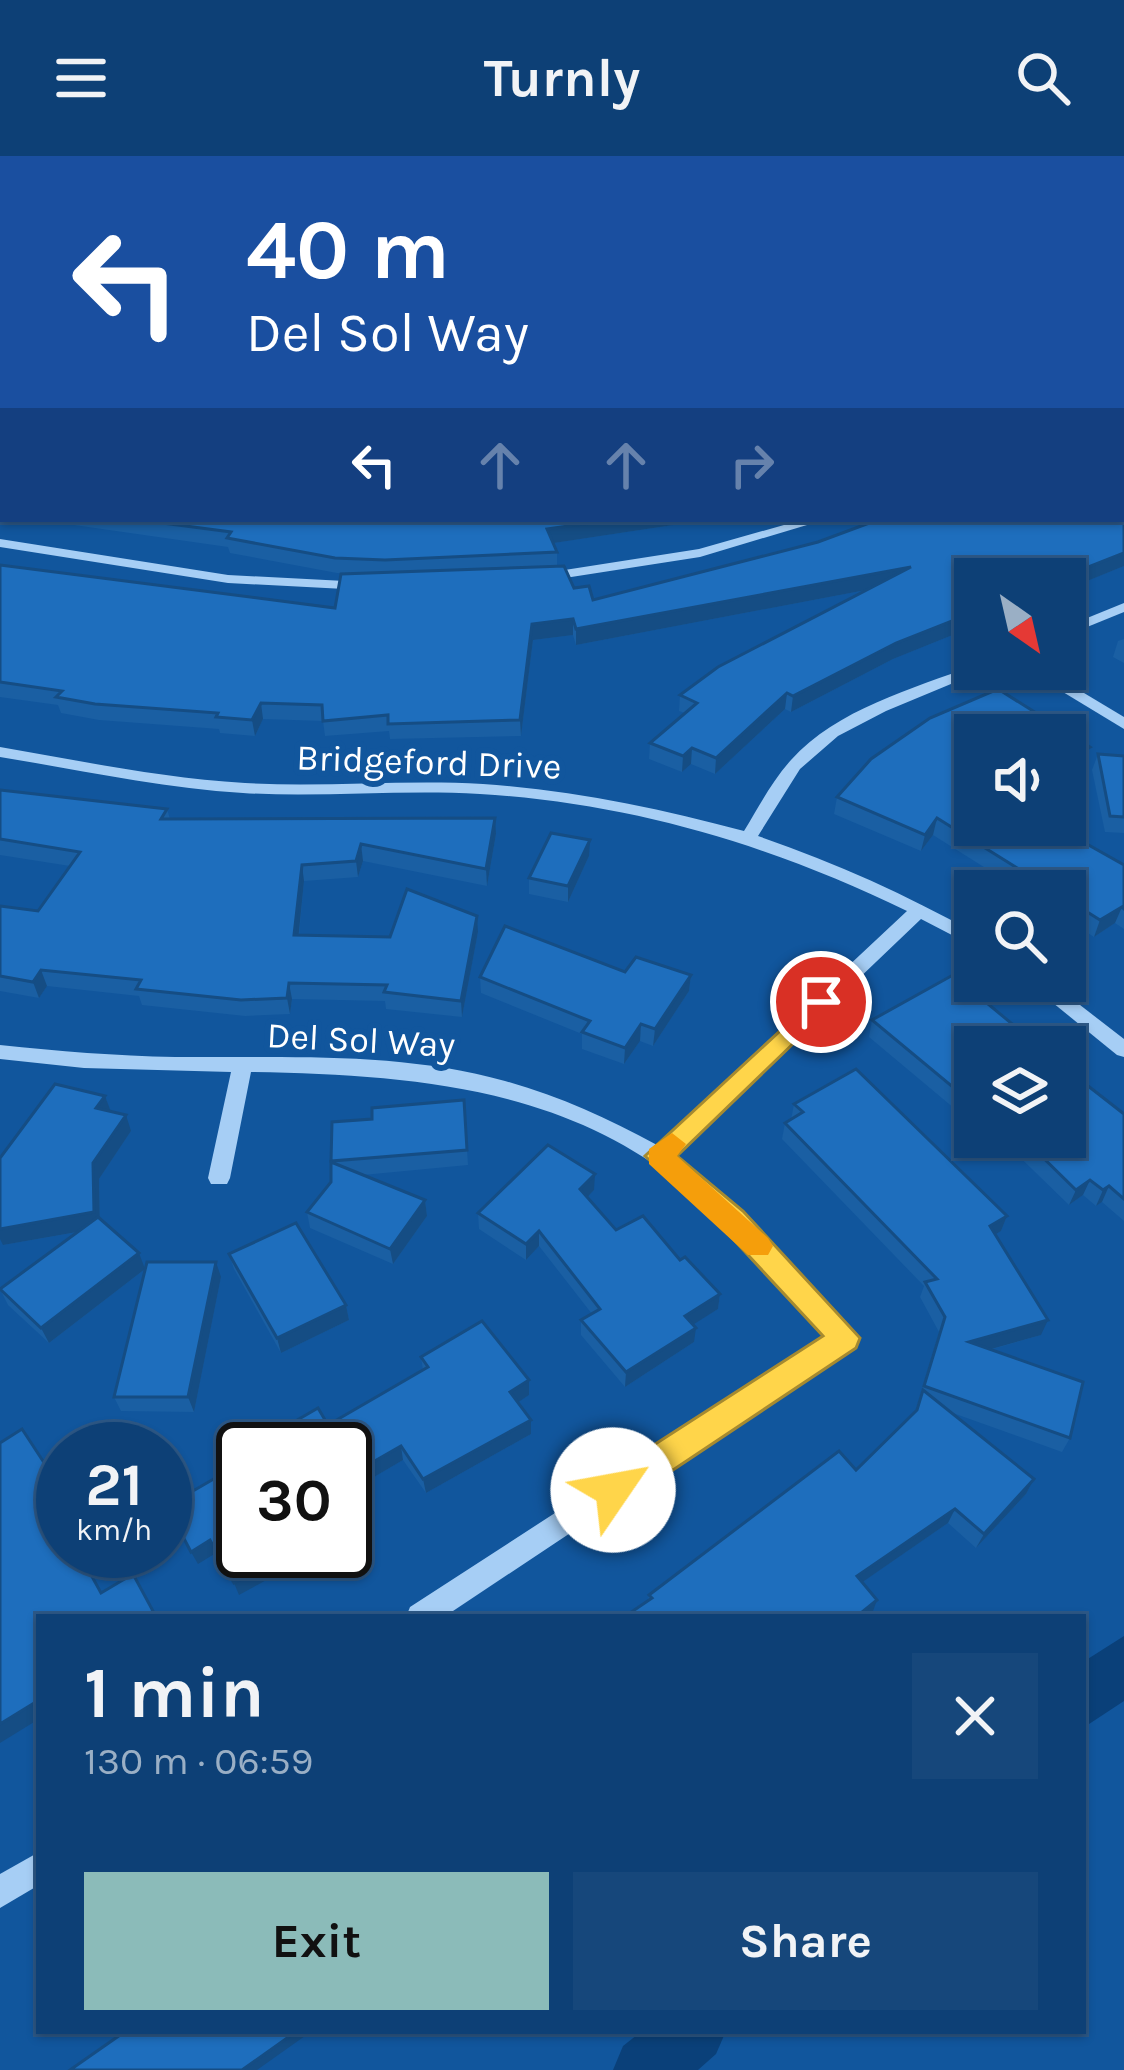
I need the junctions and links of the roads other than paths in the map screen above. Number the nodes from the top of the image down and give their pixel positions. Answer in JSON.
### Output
{"nodes":[{"id":1,"x":809,"y":522,"type":"edge"},
{"id":2,"x":0,"y":543,"type":"edge"},
{"id":3,"x":512,"y":581,"type":"edge"},
{"id":4,"x":390,"y":586,"type":"edge"},
{"id":5,"x":1124,"y":607,"type":"edge"},
{"id":6,"x":1086,"y":623,"type":"edge"},
{"id":7,"x":954,"y":680,"type":"edge"},
{"id":8,"x":1068,"y":690,"type":"edge"},
{"id":9,"x":1124,"y":724,"type":"edge"},
{"id":10,"x":0,"y":752,"type":"edge"},
{"id":11,"x":748,"y":838,"type":"junction"},
{"id":12,"x":919,"y":910,"type":"junction"},
{"id":13,"x":954,"y":929,"type":"edge"},
{"id":14,"x":1063,"y":1002,"type":"edge"},
{"id":15,"x":1124,"y":1050,"type":"edge"},
{"id":16,"x":0,"y":1052,"type":"edge"},
{"id":17,"x":242,"y":1067,"type":"junction"},
{"id":18,"x":659,"y":1156,"type":"junction"},
{"id":19,"x":219,"y":1178,"type":"dead end"},
{"id":20,"x":425,"y":1614,"type":"edge"},
{"id":21,"x":36,"y":1869,"type":"edge"},
{"id":22,"x":0,"y":1892,"type":"edge"}],
"edges":[{"from":1,"to":3,"type":"street"},
{"from":2,"to":4,"type":"street"},
{"from":5,"to":6,"type":"street"},
{"from":7,"to":11,"type":"street"},
{"from":8,"to":9,"type":"street"},
{"from":10,"to":11,"type":"street","name":"Bridgeford Drive"},
{"from":11,"to":12,"type":"street","name":"Bridgeford Drive"},
{"from":12,"to":13,"type":"street","name":"Bridgeford Drive"},
{"from":12,"to":18,"type":"street"},
{"from":14,"to":15,"type":"street"},
{"from":16,"to":17,"type":"street","name":"Del Sol Way"},
{"from":17,"to":18,"type":"street","name":"Del Sol Way"},
{"from":17,"to":19,"type":"street"},
{"from":18,"to":20,"type":"street","name":"Del Sol Way"},
{"from":21,"to":22,"type":"street"}]}
